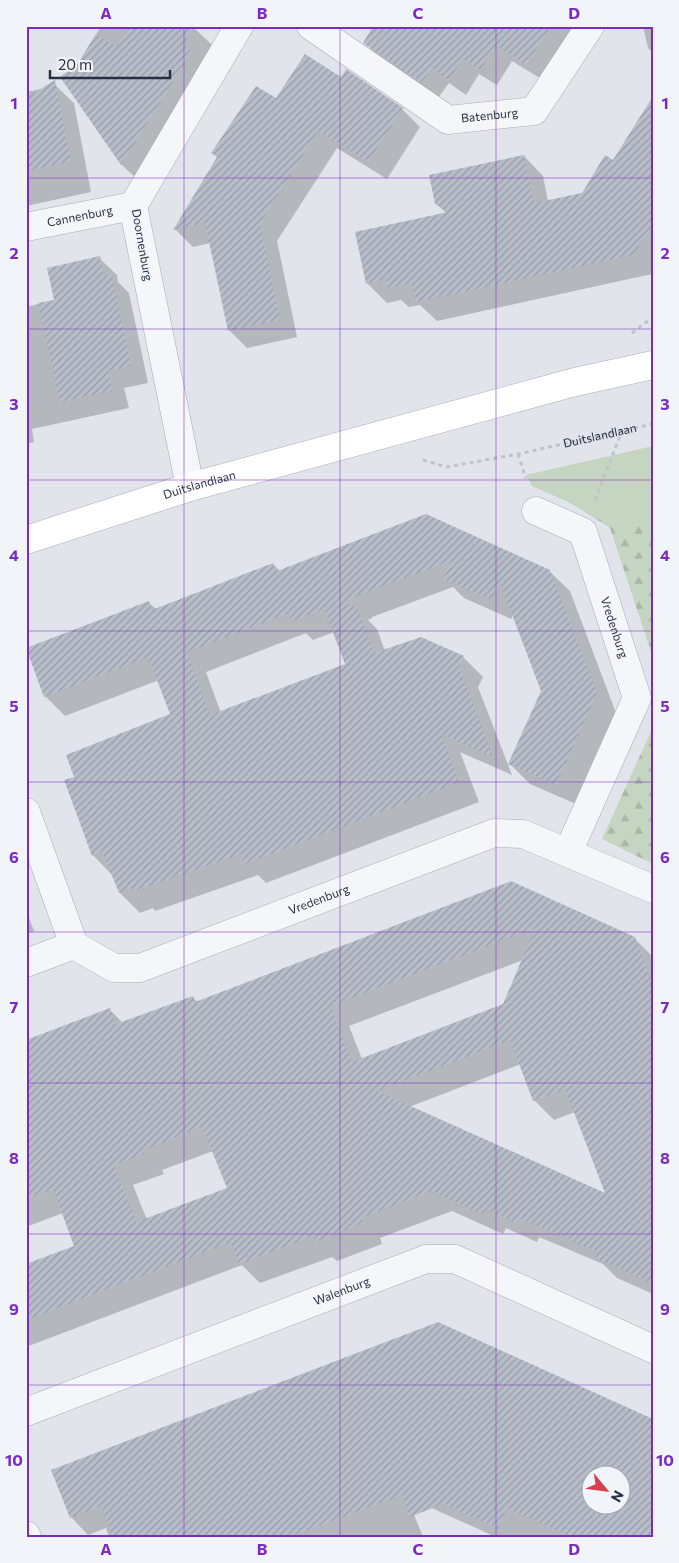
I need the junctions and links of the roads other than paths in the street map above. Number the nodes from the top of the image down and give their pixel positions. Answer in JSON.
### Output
{"nodes":[{"id":1,"x":239,"y":26,"type":"edge"},
{"id":2,"x":311,"y":26,"type":"edge"},
{"id":3,"x":590,"y":26,"type":"edge"},
{"id":4,"x":132,"y":206,"type":"junction"},
{"id":5,"x":26,"y":227,"type":"edge"},
{"id":6,"x":653,"y":365,"type":"edge"},
{"id":7,"x":190,"y":488,"type":"junction"},
{"id":8,"x":536,"y":512,"type":"dead end"},
{"id":9,"x":26,"y":540,"type":"edge"},
{"id":10,"x":26,"y":812,"type":"edge"},
{"id":11,"x":568,"y":852,"type":"junction"},
{"id":12,"x":653,"y":889,"type":"edge"},
{"id":13,"x":74,"y":945,"type":"junction"},
{"id":14,"x":26,"y":963,"type":"edge"},
{"id":15,"x":653,"y":1349,"type":"edge"},
{"id":16,"x":26,"y":1412,"type":"edge"}],
"edges":[{"from":1,"to":4,"type":"street","name":"Doornenburg"},
{"from":2,"to":3,"type":"street","name":"Batenburg"},
{"from":4,"to":5,"type":"street","name":"Cannenburg"},
{"from":4,"to":7,"type":"street","name":"Doornenburg"},
{"from":6,"to":7,"type":"main road","name":"Duitslandlaan"},
{"from":7,"to":9,"type":"main road","name":"Duitslandlaan"},
{"from":8,"to":11,"type":"street","name":"Vredenburg"},
{"from":10,"to":13,"type":"street"},
{"from":11,"to":12,"type":"street","name":"Vredenburg"},
{"from":11,"to":13,"type":"street","name":"Vredenburg"},
{"from":13,"to":14,"type":"street"},
{"from":15,"to":16,"type":"street","name":"Walenburg"}]}
